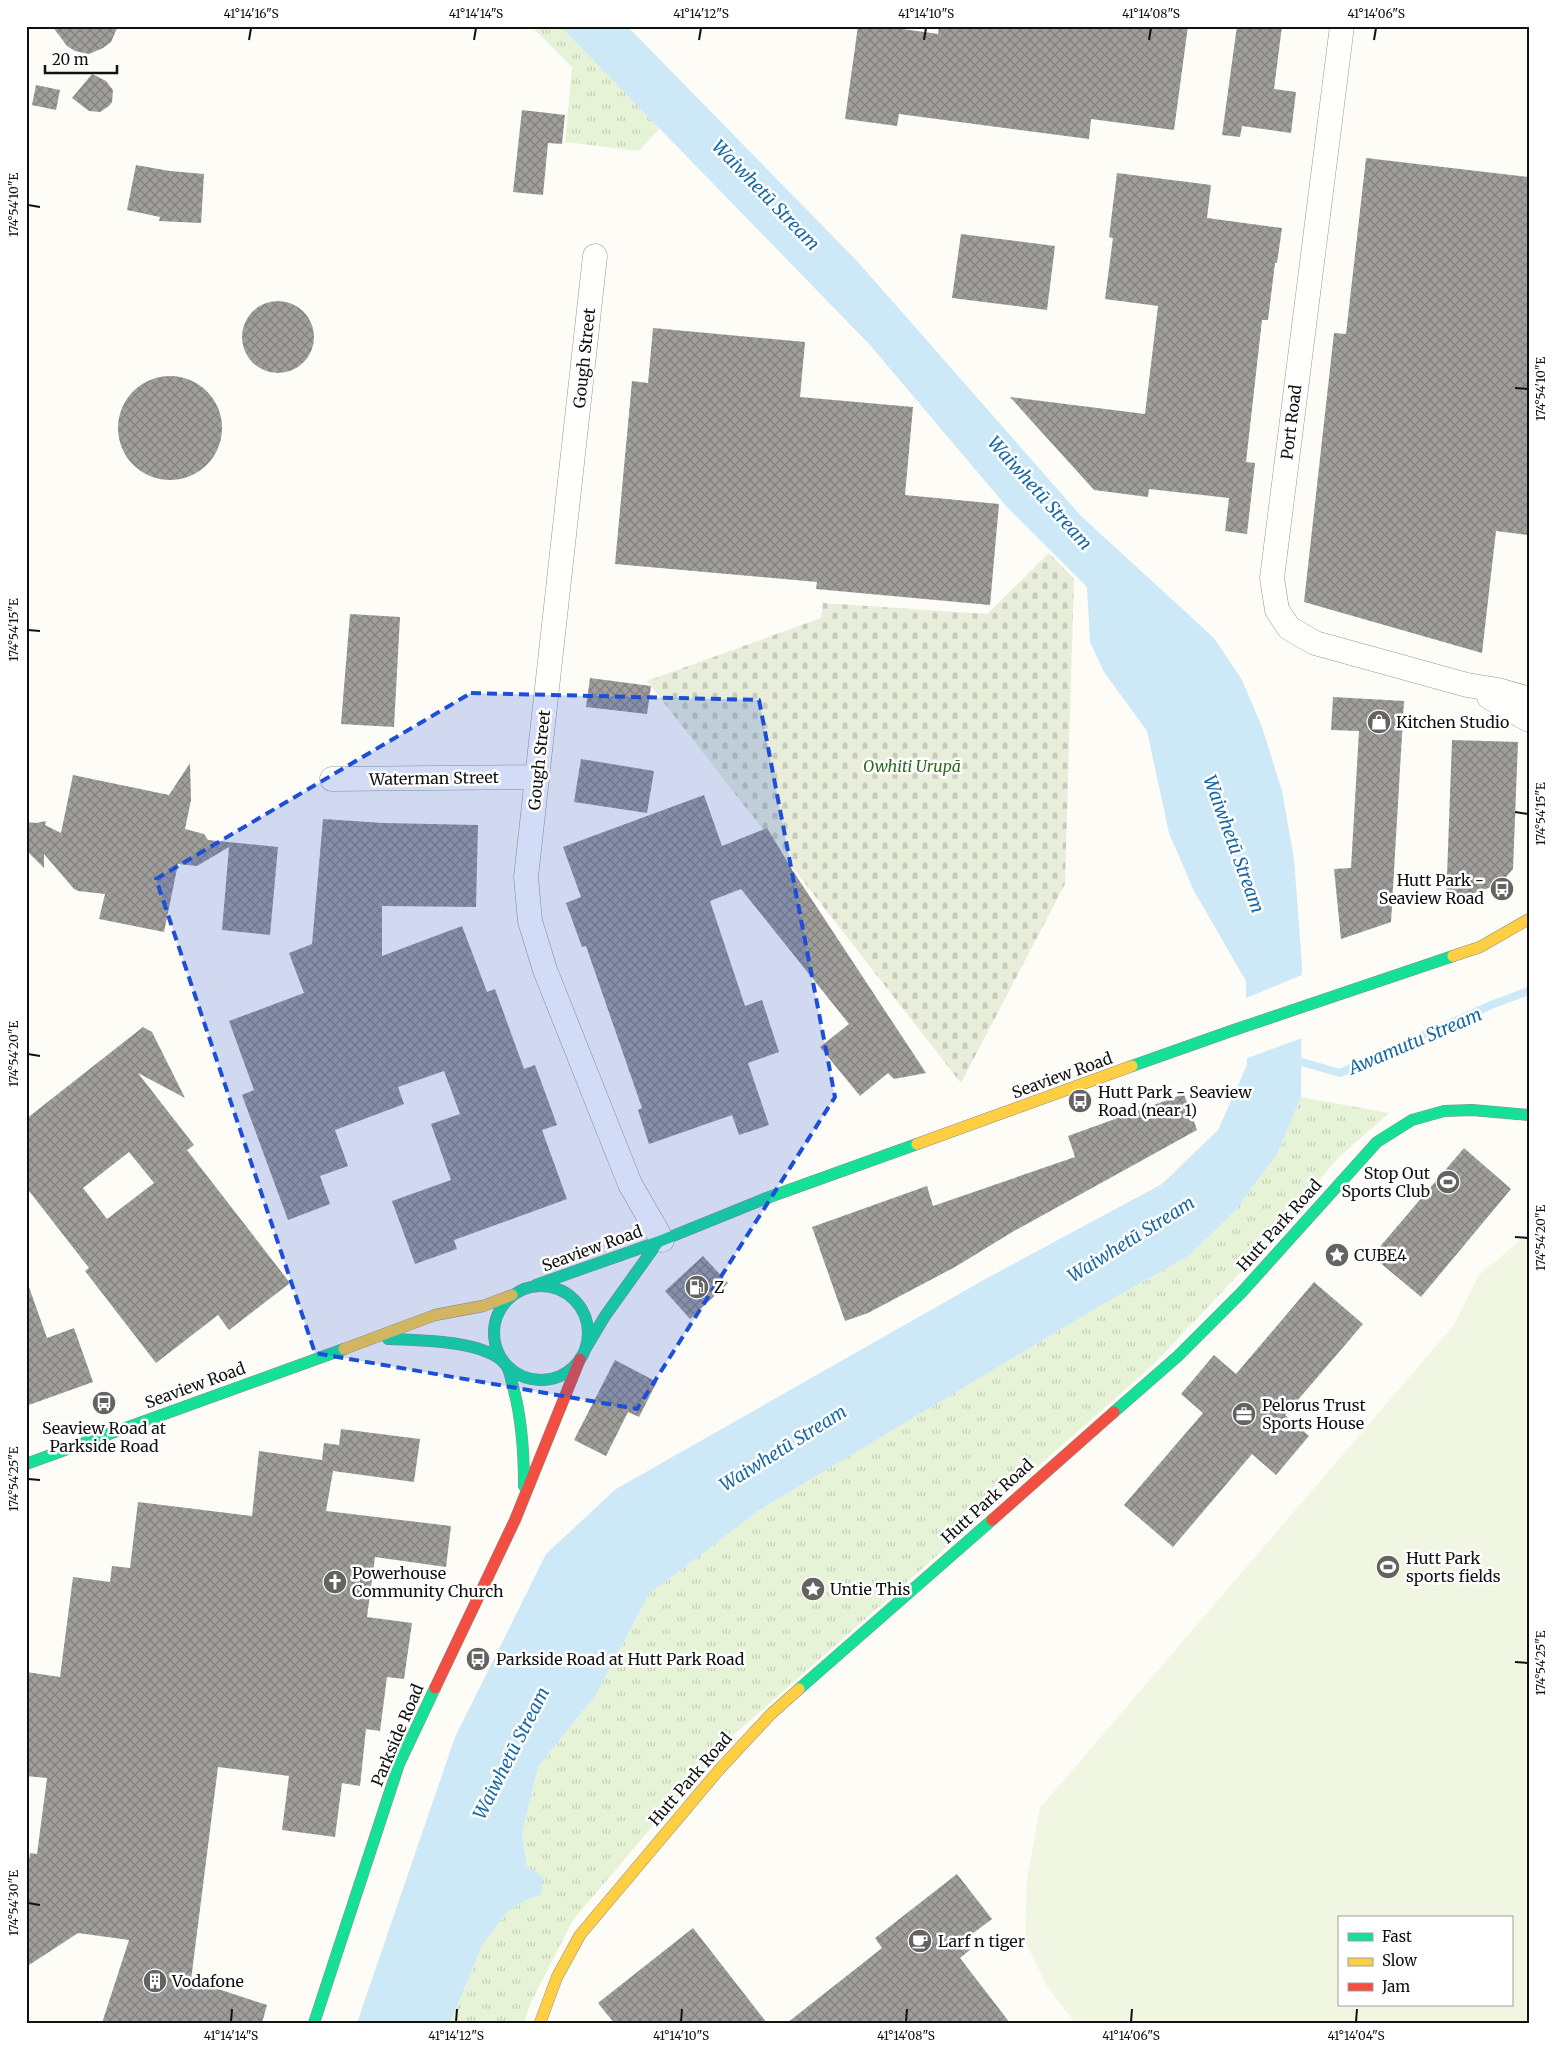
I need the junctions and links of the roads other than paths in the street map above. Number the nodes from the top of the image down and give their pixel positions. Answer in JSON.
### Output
{"nodes":[{"id":1,"x":1342,"y":26,"type":"edge"},
{"id":2,"x":595,"y":256,"type":"dead end"},
{"id":3,"x":1467,"y":684,"type":"junction"},
{"id":4,"x":1529,"y":689,"type":"edge"},
{"id":5,"x":1529,"y":700,"type":"edge"},
{"id":6,"x":1529,"y":720,"type":"edge"},
{"id":7,"x":537,"y":777,"type":"junction"},
{"id":8,"x":332,"y":779,"type":"dead end"},
{"id":9,"x":1529,"y":919,"type":"edge"},
{"id":10,"x":1509,"y":942,"type":"dead end"},
{"id":11,"x":1480,"y":947,"type":"junction"},
{"id":12,"x":1529,"y":1115,"type":"edge"},
{"id":13,"x":660,"y":1241,"type":"junction"},
{"id":14,"x":536,"y":1285,"type":"junction"},
{"id":15,"x":512,"y":1295,"type":"junction"},
{"id":16,"x":376,"y":1338,"type":"junction"},
{"id":17,"x":585,"y":1348,"type":"junction"},
{"id":18,"x":580,"y":1359,"type":"junction"},
{"id":19,"x":506,"y":1365,"type":"junction"},
{"id":20,"x":26,"y":1464,"type":"edge"},
{"id":21,"x":525,"y":1498,"type":"junction"},
{"id":22,"x":314,"y":2023,"type":"edge"},
{"id":23,"x":540,"y":2023,"type":"edge"}],
"edges":[{"from":1,"to":3,"type":"street","name":"Port Road"},
{"from":2,"to":7,"type":"street","name":"Gough Street"},
{"from":3,"to":4,"type":"street","name":"Port Road"},
{"from":3,"to":5,"type":"street","name":"Port Road"},
{"from":3,"to":6,"type":"street","name":"Port Road"},
{"from":7,"to":8,"type":"street","name":"Waterman Street"},
{"from":7,"to":13,"type":"street","name":"Gough Street"},
{"from":9,"to":11,"type":"main road","name":"Seaview Road"},
{"from":10,"to":11,"type":"main road","name":"Seaview Road"},
{"from":11,"to":13,"type":"main road","name":"Seaview Road"},
{"from":12,"to":23,"type":"main road","name":"Hutt Park Road"},
{"from":13,"to":14,"type":"main road","name":"Seaview Road"},
{"from":13,"to":17,"type":"main road","name":"Seaview Road"},
{"from":14,"to":15,"type":"main road"},
{"from":14,"to":17,"type":"main road"},
{"from":15,"to":16,"type":"main road","name":"Seaview Road"},
{"from":15,"to":19,"type":"main road"},
{"from":16,"to":19,"type":"main road","name":"Seaview Road"},
{"from":16,"to":20,"type":"main road","name":"Seaview Road"},
{"from":17,"to":18,"type":"main road"},
{"from":18,"to":19,"type":"main road"},
{"from":18,"to":21,"type":"main road","name":"Parkside Road"},
{"from":19,"to":21,"type":"main road","name":"Parkside Road"},
{"from":21,"to":22,"type":"main road","name":"Parkside Road"}]}
